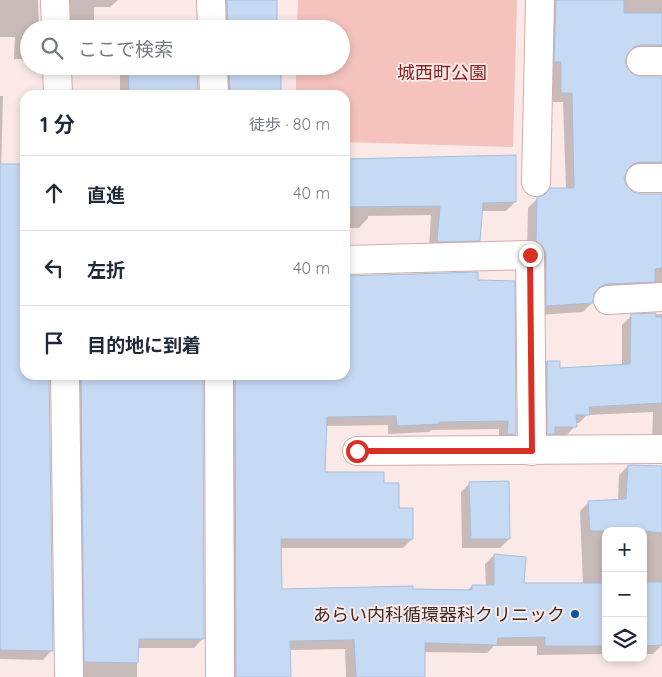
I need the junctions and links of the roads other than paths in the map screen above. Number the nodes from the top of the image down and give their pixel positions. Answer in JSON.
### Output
{"nodes":[{"id":1,"x":55,"y":0,"type":"edge"},
{"id":2,"x":211,"y":0,"type":"edge"},
{"id":3,"x":540,"y":0,"type":"edge"},
{"id":4,"x":56,"y":20,"type":"edge"},
{"id":5,"x":212,"y":20,"type":"edge"},
{"id":6,"x":57,"y":75,"type":"edge"},
{"id":7,"x":213,"y":75,"type":"edge"},
{"id":8,"x":58,"y":90,"type":"edge"},
{"id":9,"x":214,"y":90,"type":"edge"},
{"id":10,"x":536,"y":182,"type":"dead end"},
{"id":11,"x":350,"y":260,"type":"edge"},
{"id":12,"x":662,"y":297,"type":"edge"},
{"id":13,"x":608,"y":300,"type":"dead end"},
{"id":14,"x":64,"y":380,"type":"edge"},
{"id":15,"x":219,"y":380,"type":"edge"},
{"id":16,"x":662,"y":449,"type":"edge"},
{"id":17,"x":357,"y":451,"type":"dead end"},
{"id":18,"x":532,"y":451,"type":"junction"},
{"id":19,"x":70,"y":677,"type":"edge"},
{"id":20,"x":220,"y":677,"type":"edge"}],
"edges":[{"from":1,"to":4,"type":"street"},
{"from":2,"to":5,"type":"street"},
{"from":3,"to":10,"type":"street"},
{"from":6,"to":8,"type":"street"},
{"from":7,"to":9,"type":"street"},
{"from":11,"to":18,"type":"street"},
{"from":12,"to":13,"type":"street"},
{"from":14,"to":19,"type":"street"},
{"from":15,"to":20,"type":"street"},
{"from":16,"to":18,"type":"street"},
{"from":17,"to":18,"type":"street"}]}
